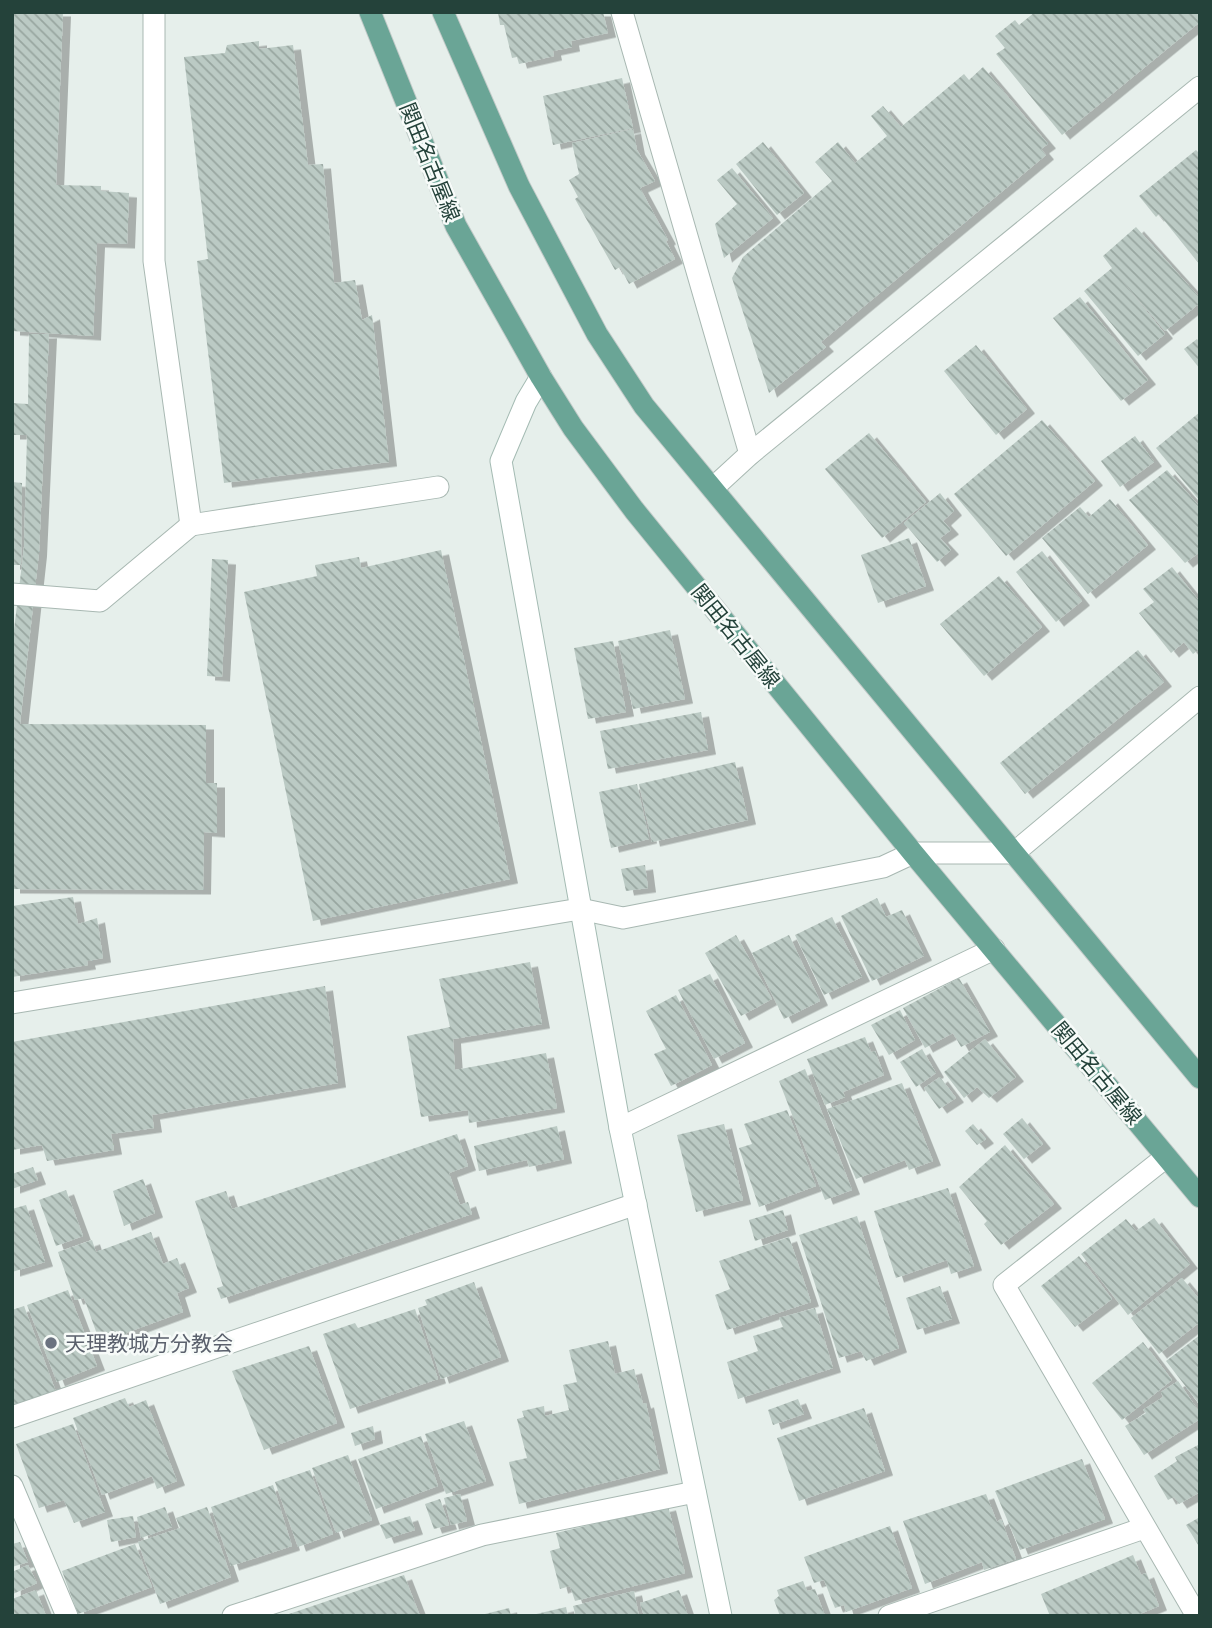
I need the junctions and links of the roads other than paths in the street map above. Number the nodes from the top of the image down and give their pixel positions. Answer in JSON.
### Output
{"nodes":[{"id":1,"x":154,"y":12,"type":"edge"},
{"id":2,"x":370,"y":12,"type":"edge"},
{"id":3,"x":443,"y":12,"type":"edge"},
{"id":4,"x":622,"y":12,"type":"edge"},
{"id":5,"x":1200,"y":87,"type":"edge"},
{"id":6,"x":541,"y":377,"type":"junction"},
{"id":7,"x":750,"y":454,"type":"junction"},
{"id":8,"x":438,"y":487,"type":"dead end"},
{"id":9,"x":713,"y":488,"type":"junction"},
{"id":10,"x":191,"y":525,"type":"junction"},
{"id":11,"x":12,"y":594,"type":"edge"},
{"id":12,"x":1200,"y":697,"type":"edge"},
{"id":13,"x":913,"y":853,"type":"junction"},
{"id":14,"x":1014,"y":853,"type":"junction"},
{"id":15,"x":580,"y":909,"type":"junction"},
{"id":16,"x":994,"y":949,"type":"junction"},
{"id":17,"x":12,"y":1003,"type":"edge"},
{"id":18,"x":1200,"y":1078,"type":"edge"},
{"id":19,"x":620,"y":1128,"type":"junction"},
{"id":20,"x":1166,"y":1157,"type":"junction"},
{"id":21,"x":1200,"y":1197,"type":"edge"},
{"id":22,"x":636,"y":1205,"type":"junction"},
{"id":23,"x":12,"y":1417,"type":"edge"},
{"id":24,"x":12,"y":1486,"type":"edge"},
{"id":25,"x":695,"y":1492,"type":"junction"},
{"id":26,"x":1144,"y":1528,"type":"junction"},
{"id":27,"x":67,"y":1616,"type":"edge"},
{"id":28,"x":233,"y":1616,"type":"edge"},
{"id":29,"x":721,"y":1616,"type":"edge"},
{"id":30,"x":889,"y":1616,"type":"edge"},
{"id":31,"x":1196,"y":1616,"type":"edge"}],
"edges":[{"from":1,"to":10,"type":"street"},
{"from":2,"to":6,"type":"main road","name":"関田名古屋線"},
{"from":3,"to":9,"type":"main road"},
{"from":4,"to":7,"type":"street"},
{"from":5,"to":7,"type":"street"},
{"from":6,"to":13,"type":"main road","name":"関田名古屋線"},
{"from":6,"to":15,"type":"street"},
{"from":7,"to":9,"type":"street"},
{"from":8,"to":10,"type":"street"},
{"from":9,"to":14,"type":"main road"},
{"from":10,"to":11,"type":"street"},
{"from":12,"to":14,"type":"street"},
{"from":13,"to":14,"type":"street"},
{"from":13,"to":15,"type":"street"},
{"from":13,"to":16,"type":"main road","name":"関田名古屋線"},
{"from":14,"to":18,"type":"main road"},
{"from":15,"to":17,"type":"street"},
{"from":15,"to":19,"type":"street"},
{"from":16,"to":19,"type":"street"},
{"from":16,"to":20,"type":"main road","name":"関田名古屋線"},
{"from":19,"to":22,"type":"street"},
{"from":20,"to":21,"type":"main road","name":"関田名古屋線"},
{"from":20,"to":26,"type":"street"},
{"from":22,"to":23,"type":"street"},
{"from":22,"to":25,"type":"street"},
{"from":24,"to":27,"type":"street"},
{"from":25,"to":28,"type":"street"},
{"from":25,"to":29,"type":"street"},
{"from":26,"to":30,"type":"street"},
{"from":26,"to":31,"type":"street"}]}
